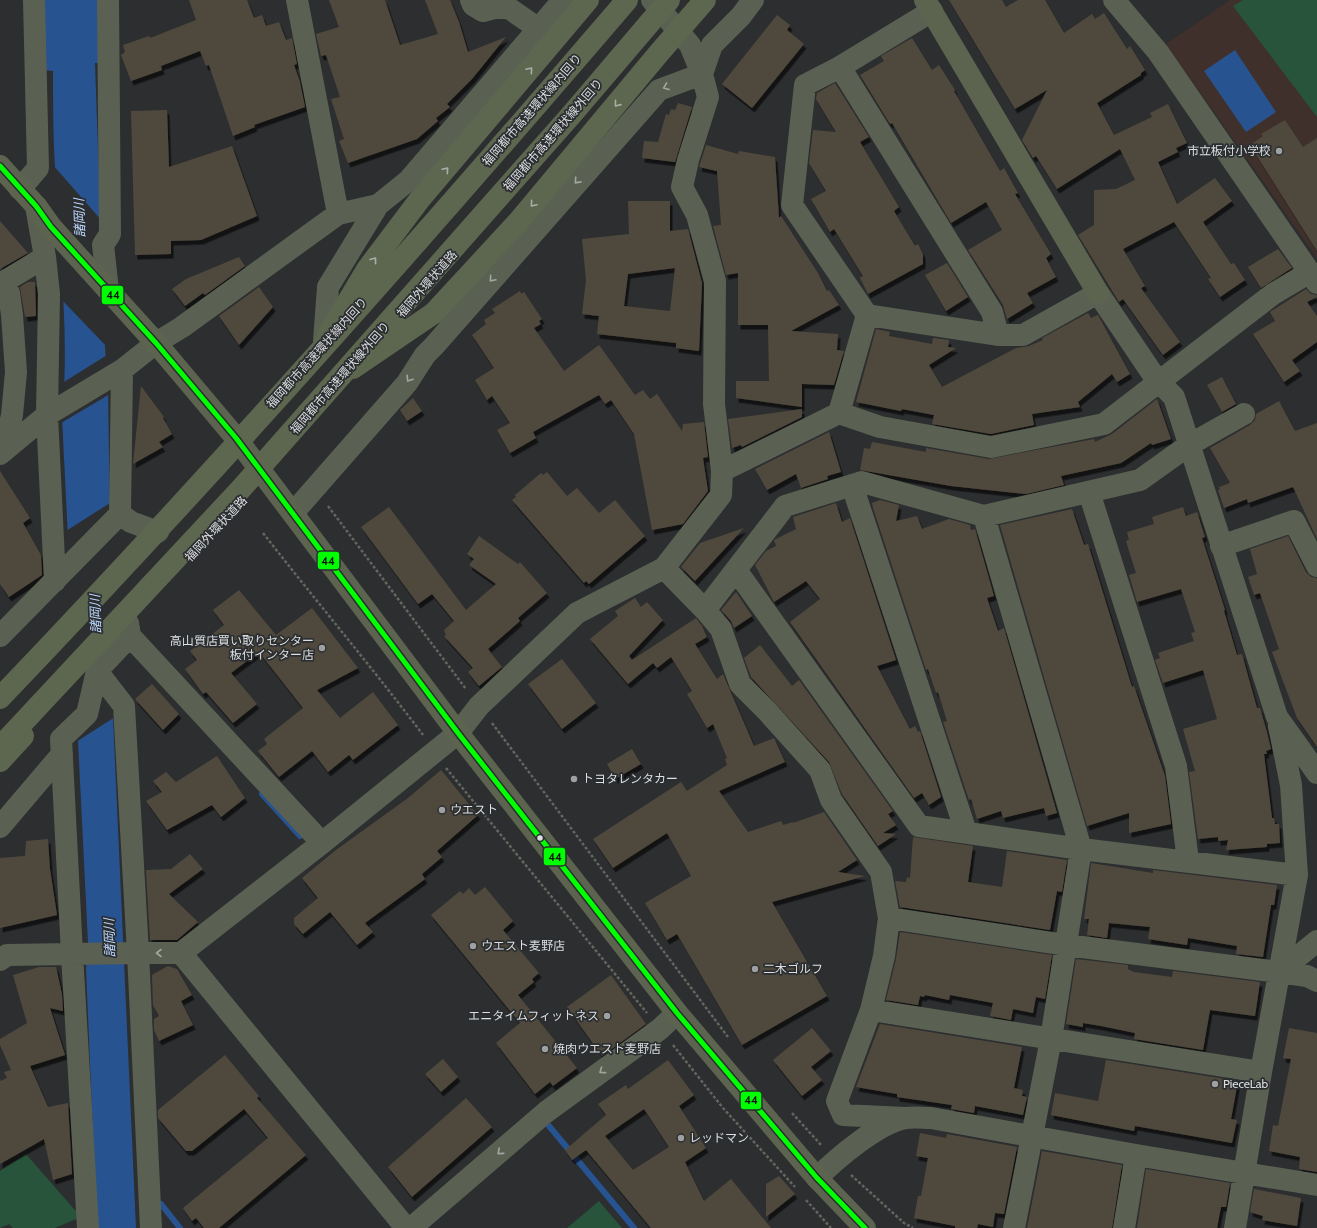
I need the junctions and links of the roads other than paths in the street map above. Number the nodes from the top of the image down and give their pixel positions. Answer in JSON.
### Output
{"nodes":[{"id":1,"x":34,"y":0,"type":"edge"},
{"id":2,"x":108,"y":0,"type":"edge"},
{"id":3,"x":297,"y":0,"type":"edge"},
{"id":4,"x":471,"y":0,"type":"edge"},
{"id":5,"x":563,"y":0,"type":"edge"},
{"id":6,"x":588,"y":0,"type":"edge"},
{"id":7,"x":619,"y":0,"type":"edge"},
{"id":8,"x":627,"y":0,"type":"edge"},
{"id":9,"x":705,"y":0,"type":"edge"},
{"id":10,"x":753,"y":0,"type":"edge"},
{"id":11,"x":1114,"y":0,"type":"edge"},
{"id":12,"x":665,"y":3,"type":"edge"},
{"id":13,"x":929,"y":6,"type":"edge"},
{"id":14,"x":539,"y":29,"type":"junction"},
{"id":15,"x":840,"y":66,"type":"junction"},
{"id":16,"x":702,"y":74,"type":"junction"},
{"id":17,"x":0,"y":166,"type":"edge"},
{"id":18,"x":20,"y":189,"type":"junction"},
{"id":19,"x":378,"y":205,"type":"junction"},
{"id":20,"x":36,"y":206,"type":"junction"},
{"id":21,"x":338,"y":214,"type":"junction"},
{"id":22,"x":45,"y":257,"type":"junction"},
{"id":23,"x":1313,"y":278,"type":"edge"},
{"id":24,"x":2,"y":283,"type":"edge"},
{"id":25,"x":108,"y":290,"type":"junction"},
{"id":26,"x":1098,"y":293,"type":"junction"},
{"id":27,"x":867,"y":315,"type":"junction"},
{"id":28,"x":998,"y":334,"type":"junction"},
{"id":29,"x":324,"y":341,"type":"junction"},
{"id":30,"x":156,"y":343,"type":"junction"},
{"id":31,"x":353,"y":368,"type":"junction"},
{"id":32,"x":118,"y":372,"type":"junction"},
{"id":33,"x":1160,"y":382,"type":"junction"},
{"id":34,"x":839,"y":413,"type":"junction"},
{"id":35,"x":1244,"y":414,"type":"dead end"},
{"id":36,"x":47,"y":415,"type":"junction"},
{"id":37,"x":236,"y":438,"type":"junction"},
{"id":38,"x":1189,"y":445,"type":"junction"},
{"id":39,"x":2,"y":452,"type":"edge"},
{"id":40,"x":722,"y":471,"type":"junction"},
{"id":41,"x":265,"y":478,"type":"junction"},
{"id":42,"x":852,"y":485,"type":"junction"},
{"id":43,"x":1089,"y":492,"type":"junction"},
{"id":44,"x":293,"y":513,"type":"junction"},
{"id":45,"x":120,"y":514,"type":"junction"},
{"id":46,"x":984,"y":516,"type":"junction"},
{"id":47,"x":158,"y":532,"type":"junction"},
{"id":48,"x":1221,"y":546,"type":"junction"},
{"id":49,"x":1317,"y":566,"type":"edge"},
{"id":50,"x":664,"y":568,"type":"junction"},
{"id":51,"x":736,"y":570,"type":"junction"},
{"id":52,"x":55,"y":582,"type":"junction"},
{"id":53,"x":706,"y":610,"type":"junction"},
{"id":54,"x":129,"y":630,"type":"junction"},
{"id":55,"x":0,"y":636,"type":"edge"},
{"id":56,"x":97,"y":671,"type":"junction"},
{"id":57,"x":0,"y":697,"type":"edge"},
{"id":58,"x":1277,"y":717,"type":"junction"},
{"id":59,"x":458,"y":733,"type":"junction"},
{"id":60,"x":0,"y":747,"type":"edge"},
{"id":61,"x":62,"y":754,"type":"junction"},
{"id":62,"x":0,"y":761,"type":"edge"},
{"id":63,"x":1317,"y":773,"type":"edge"},
{"id":64,"x":0,"y":827,"type":"edge"},
{"id":65,"x":966,"y":832,"type":"junction"},
{"id":66,"x":322,"y":843,"type":"junction"},
{"id":67,"x":1081,"y":849,"type":"junction"},
{"id":68,"x":1188,"y":861,"type":"junction"},
{"id":69,"x":1297,"y":875,"type":"junction"},
{"id":70,"x":889,"y":918,"type":"junction"},
{"id":71,"x":1317,"y":941,"type":"edge"},
{"id":72,"x":1066,"y":945,"type":"junction"},
{"id":73,"x":138,"y":953,"type":"junction"},
{"id":74,"x":181,"y":953,"type":"junction"},
{"id":75,"x":72,"y":954,"type":"junction"},
{"id":76,"x":0,"y":960,"type":"edge"},
{"id":77,"x":1279,"y":972,"type":"junction"},
{"id":78,"x":1317,"y":981,"type":"edge"},
{"id":79,"x":871,"y":1010,"type":"junction"},
{"id":80,"x":677,"y":1013,"type":"junction"},
{"id":81,"x":1051,"y":1039,"type":"junction"},
{"id":82,"x":1261,"y":1072,"type":"junction"},
{"id":83,"x":905,"y":1118,"type":"junction"},
{"id":84,"x":1032,"y":1135,"type":"junction"},
{"id":85,"x":1136,"y":1155,"type":"junction"},
{"id":86,"x":1245,"y":1172,"type":"junction"},
{"id":87,"x":817,"y":1178,"type":"junction"},
{"id":88,"x":1317,"y":1184,"type":"edge"},
{"id":89,"x":88,"y":1228,"type":"edge"},
{"id":90,"x":152,"y":1228,"type":"edge"},
{"id":91,"x":406,"y":1228,"type":"edge"},
{"id":92,"x":411,"y":1228,"type":"edge"},
{"id":93,"x":865,"y":1228,"type":"edge"},
{"id":94,"x":1014,"y":1228,"type":"edge"},
{"id":95,"x":1124,"y":1228,"type":"edge"},
{"id":96,"x":1235,"y":1228,"type":"edge"}],
"edges":[{"from":1,"to":18,"type":"street"},
{"from":2,"to":25,"type":"street"},
{"from":3,"to":21,"type":"street"},
{"from":4,"to":14,"type":"street"},
{"from":5,"to":14,"type":"street"},
{"from":29,"to":6,"type":"highway","one_way":true},
{"from":7,"to":29,"type":"highway"},
{"from":8,"to":57,"type":"highway","name":"福岡都市高速環状線内回り","bridge":true},
{"from":9,"to":31,"type":"highway","one_way":true,"bridge":true},
{"from":10,"to":16,"type":"street"},
{"from":11,"to":23,"type":"street"},
{"from":12,"to":16,"type":"street"},
{"from":12,"to":31,"type":"highway","name":"福岡外環状道路"},
{"from":12,"to":60,"type":"highway","name":"福岡都市高速環状線外回り","bridge":true},
{"from":13,"to":15,"type":"street"},
{"from":13,"to":26,"type":"street"},
{"from":14,"to":19,"type":"street"},
{"from":15,"to":27,"type":"street"},
{"from":15,"to":28,"type":"street"},
{"from":16,"to":40,"type":"street"},
{"from":16,"to":44,"type":"street","one_way":true},
{"from":17,"to":18,"type":"street"},
{"from":18,"to":20,"type":"street"},
{"from":19,"to":21,"type":"street"},
{"from":19,"to":29,"type":"street"},
{"from":20,"to":22,"type":"street"},
{"from":20,"to":25,"type":"street"},
{"from":21,"to":30,"type":"street"},
{"from":22,"to":24,"type":"street"},
{"from":22,"to":36,"type":"street"},
{"from":23,"to":33,"type":"street"},
{"from":24,"to":39,"type":"street"},
{"from":25,"to":30,"type":"street"},
{"from":26,"to":28,"type":"street"},
{"from":26,"to":33,"type":"street"},
{"from":27,"to":28,"type":"street"},
{"from":27,"to":34,"type":"street"},
{"from":29,"to":37,"type":"highway"},
{"from":30,"to":32,"type":"street"},
{"from":30,"to":37,"type":"street"},
{"from":31,"to":41,"type":"highway","name":"福岡外環状道路"},
{"from":32,"to":36,"type":"street"},
{"from":32,"to":45,"type":"street"},
{"from":33,"to":34,"type":"street"},
{"from":33,"to":38,"type":"street"},
{"from":34,"to":40,"type":"street"},
{"from":35,"to":38,"type":"street"},
{"from":36,"to":39,"type":"street"},
{"from":36,"to":52,"type":"street"},
{"from":37,"to":41,"type":"street"},
{"from":37,"to":47,"type":"highway"},
{"from":38,"to":43,"type":"street"},
{"from":38,"to":48,"type":"street"},
{"from":40,"to":50,"type":"street"},
{"from":41,"to":44,"type":"street"},
{"from":41,"to":54,"type":"highway","name":"福岡外環状道路"},
{"from":42,"to":46,"type":"street"},
{"from":42,"to":51,"type":"street"},
{"from":42,"to":65,"type":"street"},
{"from":43,"to":46,"type":"street"},
{"from":43,"to":68,"type":"street"},
{"from":44,"to":59,"type":"street"},
{"from":45,"to":47,"type":"street"},
{"from":45,"to":52,"type":"street"},
{"from":46,"to":67,"type":"street"},
{"from":47,"to":57,"type":"highway"},
{"from":48,"to":49,"type":"street"},
{"from":48,"to":58,"type":"street"},
{"from":50,"to":53,"type":"street"},
{"from":50,"to":59,"type":"street"},
{"from":51,"to":53,"type":"street"},
{"from":51,"to":65,"type":"street"},
{"from":52,"to":55,"type":"street"},
{"from":53,"to":70,"type":"street"},
{"from":54,"to":56,"type":"street"},
{"from":54,"to":62,"type":"highway","name":"福岡外環状道路"},
{"from":54,"to":66,"type":"street"},
{"from":56,"to":61,"type":"street"},
{"from":56,"to":73,"type":"street"},
{"from":58,"to":63,"type":"street"},
{"from":58,"to":69,"type":"street"},
{"from":59,"to":66,"type":"street"},
{"from":59,"to":80,"type":"street"},
{"from":61,"to":64,"type":"street"},
{"from":61,"to":75,"type":"street"},
{"from":65,"to":67,"type":"street"},
{"from":66,"to":74,"type":"street"},
{"from":67,"to":68,"type":"street"},
{"from":67,"to":72,"type":"street"},
{"from":68,"to":69,"type":"street"},
{"from":69,"to":77,"type":"street"},
{"from":70,"to":72,"type":"street"},
{"from":70,"to":79,"type":"street"},
{"from":71,"to":77,"type":"street"},
{"from":72,"to":77,"type":"street"},
{"from":72,"to":81,"type":"street"},
{"from":74,"to":73,"type":"street","one_way":true},
{"from":73,"to":75,"type":"street"},
{"from":73,"to":90,"type":"street"},
{"from":74,"to":91,"type":"street"},
{"from":75,"to":76,"type":"street"},
{"from":75,"to":89,"type":"street"},
{"from":77,"to":78,"type":"street"},
{"from":77,"to":82,"type":"street"},
{"from":79,"to":81,"type":"street"},
{"from":79,"to":83,"type":"street"},
{"from":80,"to":87,"type":"street"},
{"from":80,"to":92,"type":"street","one_way":true},
{"from":81,"to":82,"type":"street"},
{"from":81,"to":84,"type":"street"},
{"from":82,"to":86,"type":"street"},
{"from":83,"to":84,"type":"street"},
{"from":83,"to":87,"type":"street"},
{"from":84,"to":85,"type":"street"},
{"from":84,"to":94,"type":"street"},
{"from":85,"to":86,"type":"street"},
{"from":85,"to":95,"type":"street"},
{"from":86,"to":88,"type":"street"},
{"from":86,"to":96,"type":"street"},
{"from":87,"to":93,"type":"street"}]}
